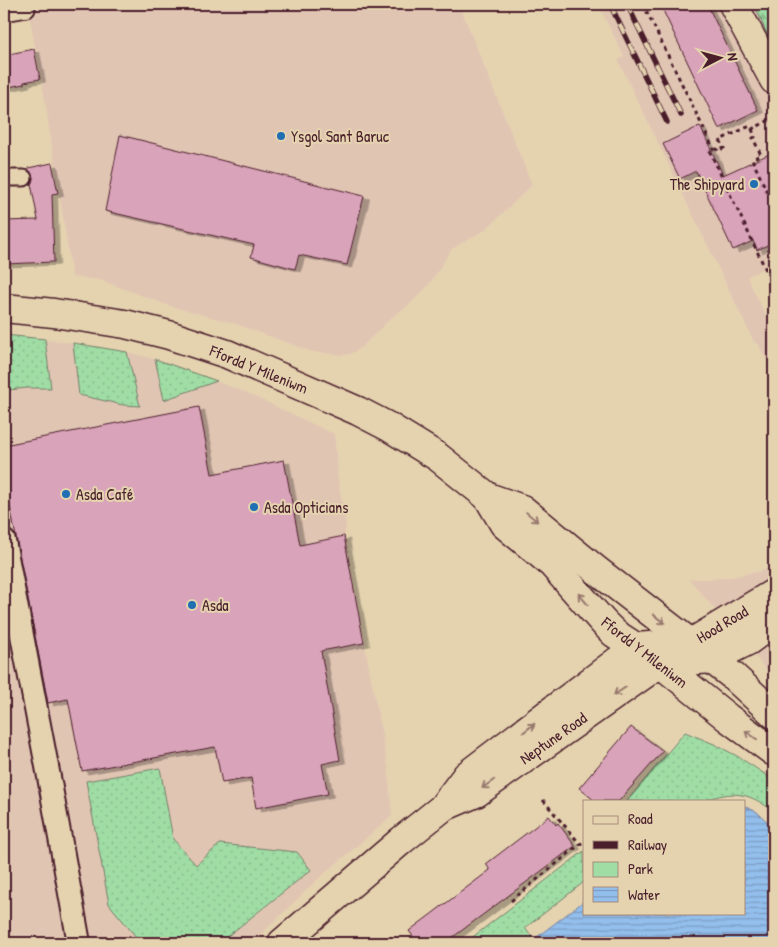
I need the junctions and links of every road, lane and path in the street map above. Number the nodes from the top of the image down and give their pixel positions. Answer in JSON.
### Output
{"nodes":[{"id":1,"x":643,"y":4,"type":"edge"},
{"id":2,"x":733,"y":4,"type":"edge"},
{"id":3,"x":27,"y":9,"type":"dead end"},
{"id":4,"x":4,"y":13,"type":"edge"},
{"id":5,"x":774,"y":80,"type":"edge"},
{"id":6,"x":774,"y":118,"type":"edge"},
{"id":7,"x":752,"y":129,"type":"junction"},
{"id":8,"x":714,"y":150,"type":"junction"},
{"id":9,"x":4,"y":178,"type":"edge"},
{"id":10,"x":24,"y":178,"type":"dead end"},
{"id":11,"x":774,"y":207,"type":"edge"},
{"id":12,"x":766,"y":270,"type":"dead end"},
{"id":13,"x":4,"y":308,"type":"edge"},
{"id":14,"x":488,"y":497,"type":"junction"},
{"id":15,"x":4,"y":541,"type":"edge"},
{"id":16,"x":774,"y":593,"type":"edge"},
{"id":17,"x":774,"y":622,"type":"edge"},
{"id":18,"x":691,"y":643,"type":"junction"},
{"id":19,"x":636,"y":647,"type":"junction"},
{"id":20,"x":712,"y":659,"type":"junction"},
{"id":21,"x":660,"y":663,"type":"junction"},
{"id":22,"x":774,"y":663,"type":"edge"},
{"id":23,"x":774,"y":669,"type":"edge"},
{"id":24,"x":774,"y":714,"type":"edge"},
{"id":25,"x":774,"y":752,"type":"edge"},
{"id":26,"x":543,"y":800,"type":"dead end"},
{"id":27,"x":442,"y":808,"type":"junction"},
{"id":28,"x":583,"y":841,"type":"edge"},
{"id":29,"x":580,"y":844,"type":"junction"},
{"id":30,"x":511,"y":901,"type":"dead end"},
{"id":31,"x":78,"y":943,"type":"edge"},
{"id":32,"x":282,"y":943,"type":"edge"}],
"edges":[{"from":1,"to":8,"type":"path"},
{"from":2,"to":5,"type":"street"},
{"from":3,"to":4,"type":"lane"},
{"from":6,"to":7,"type":"path"},
{"from":7,"to":8,"type":"path"},
{"from":7,"to":11,"type":"path"},
{"from":8,"to":12,"type":"path"},
{"from":9,"to":10,"type":"lane"},
{"from":13,"to":14,"type":"street","name":"Ffordd Y Mileniwm"},
{"from":14,"to":18,"type":"street","name":"Ffordd Y Mileniwm","one_way":true},
{"from":19,"to":14,"type":"street","name":"Ffordd Y Mileniwm","one_way":true},
{"from":15,"to":31,"type":"street"},
{"from":16,"to":18,"type":"street","name":"Hood Road"},
{"from":17,"to":20,"type":"street","name":"Hood Road"},
{"from":18,"to":19,"type":"street","name":"Hood Road"},
{"from":18,"to":20,"type":"street","name":"Ffordd Y Mileniwm"},
{"from":19,"to":21,"type":"street","name":"Ffordd Y Mileniwm"},
{"from":27,"to":19,"type":"street","name":"Neptune Road","one_way":true},
{"from":20,"to":21,"type":"street","name":"Hood Road"},
{"from":20,"to":24,"type":"street","name":"Ffordd Y Mileniwm"},
{"from":25,"to":21,"type":"street","name":"Ffordd Y Mileniwm","one_way":true},
{"from":21,"to":27,"type":"street","name":"Neptune Road","one_way":true},
{"from":22,"to":23,"type":"path"},
{"from":26,"to":29,"type":"path"},
{"from":27,"to":32,"type":"street","name":"Neptune Road"},
{"from":28,"to":29,"type":"path"},
{"from":29,"to":30,"type":"path"}]}
